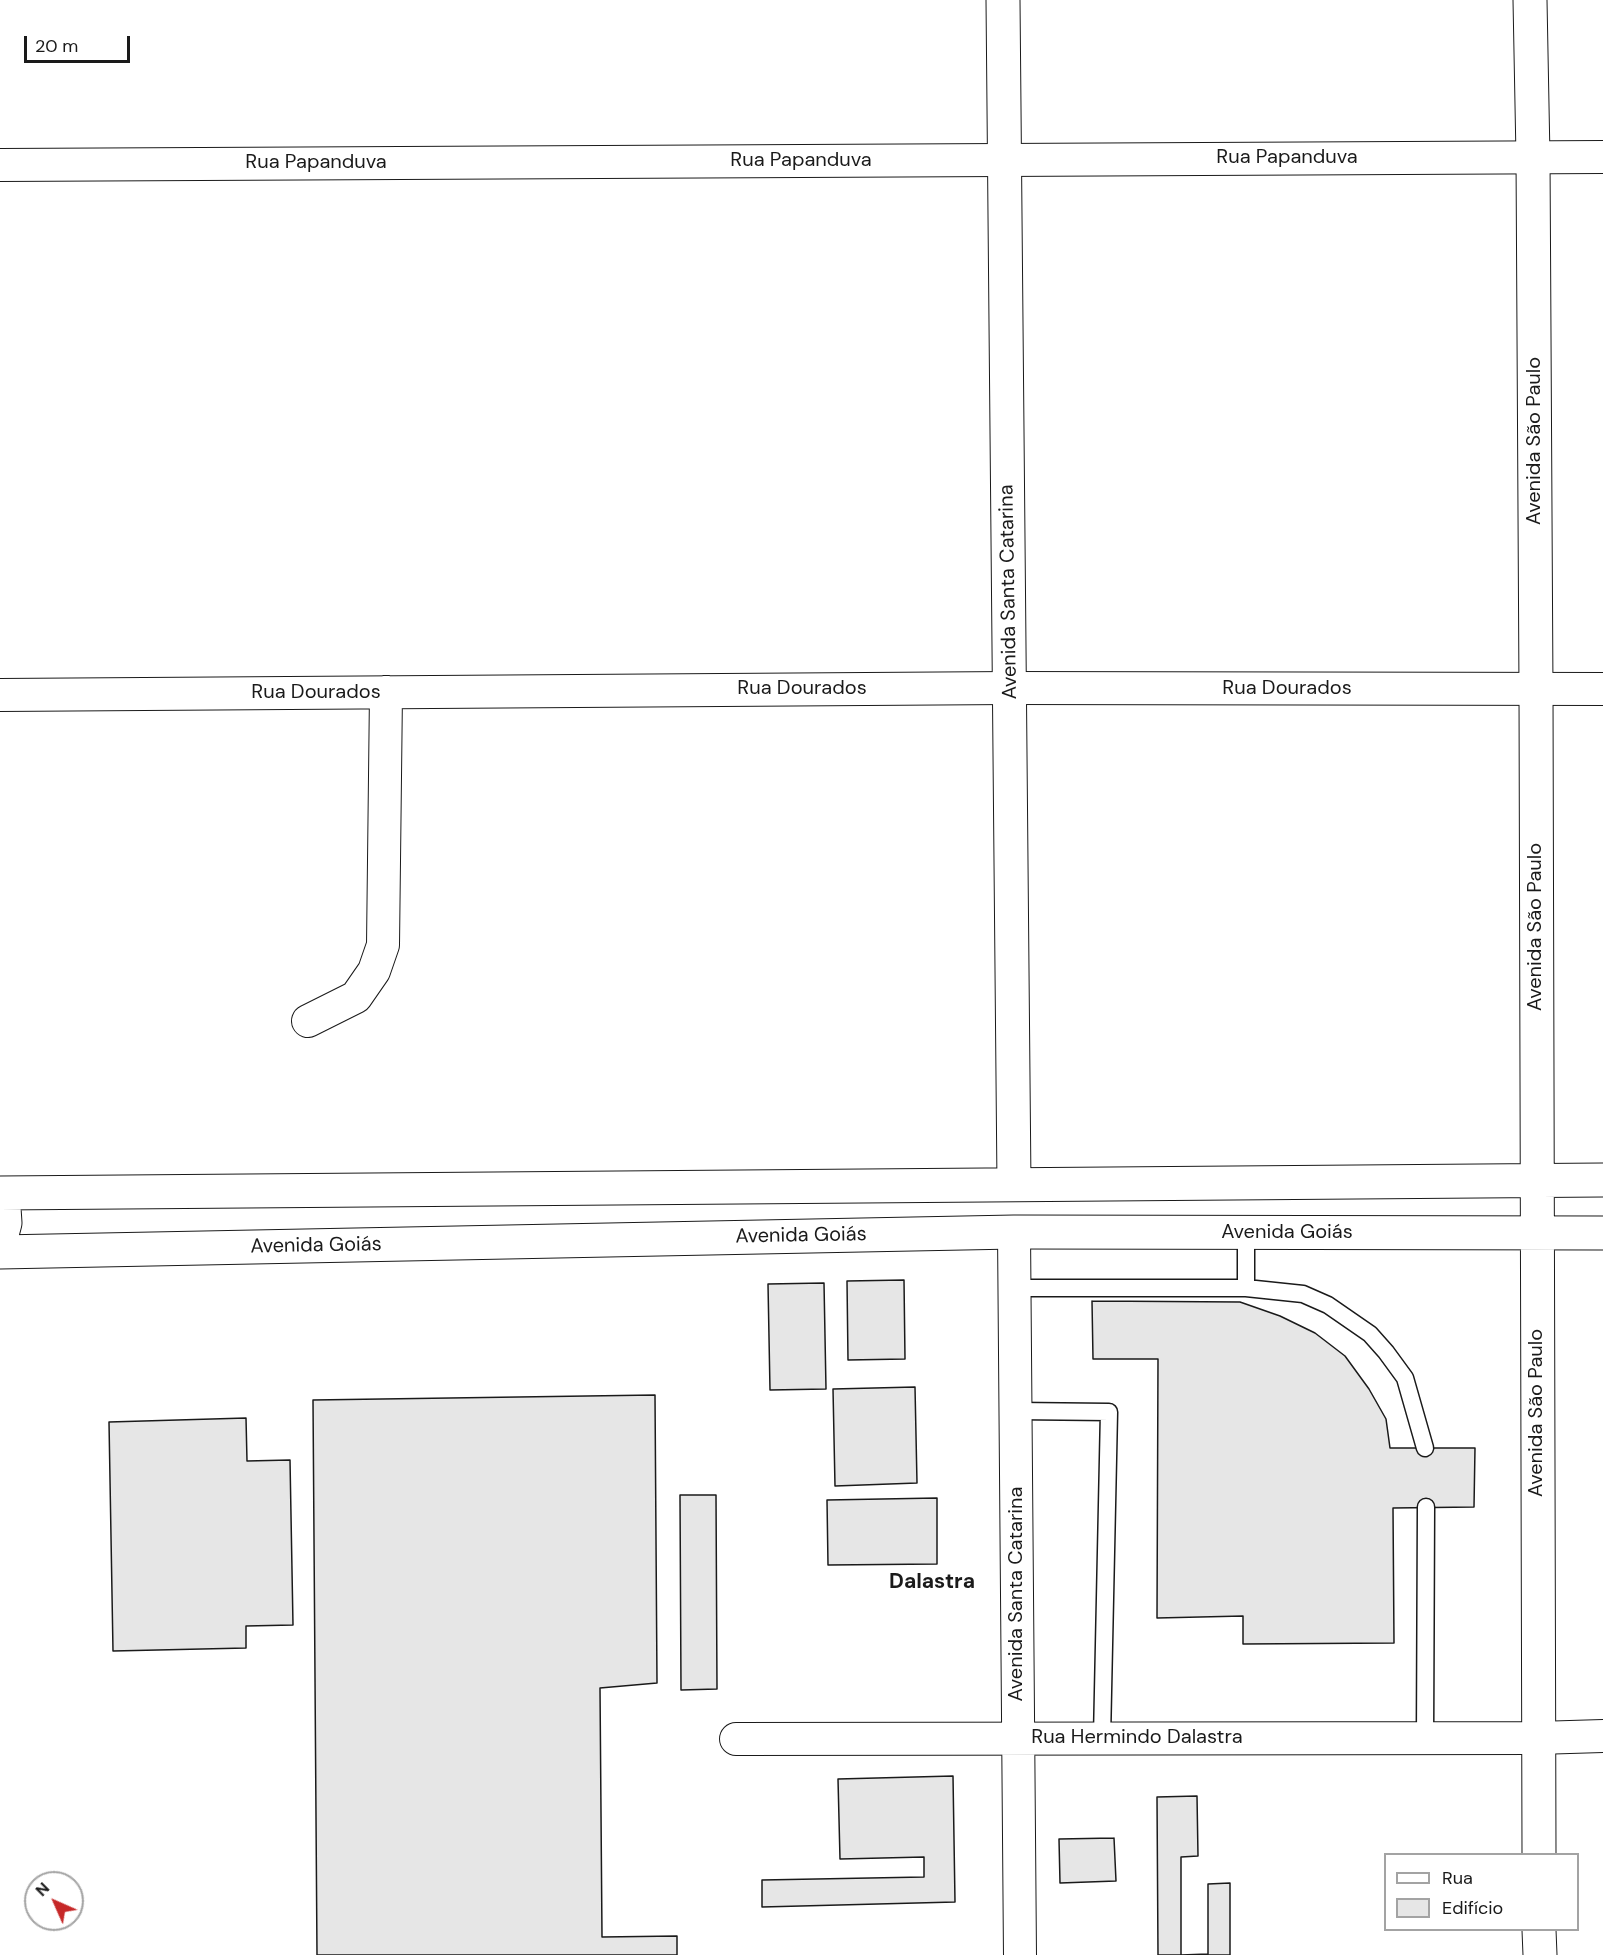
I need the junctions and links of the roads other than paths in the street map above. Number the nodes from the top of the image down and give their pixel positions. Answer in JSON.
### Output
{"nodes":[{"id":1,"x":1003,"y":0,"type":"edge"},
{"id":2,"x":1530,"y":0,"type":"edge"},
{"id":3,"x":1533,"y":157,"type":"junction"},
{"id":4,"x":1603,"y":157,"type":"edge"},
{"id":5,"x":1004,"y":160,"type":"junction"},
{"id":6,"x":0,"y":165,"type":"edge"},
{"id":7,"x":1010,"y":688,"type":"junction"},
{"id":8,"x":1603,"y":689,"type":"edge"},
{"id":9,"x":1536,"y":691,"type":"junction"},
{"id":10,"x":386,"y":692,"type":"junction"},
{"id":11,"x":0,"y":694,"type":"edge"},
{"id":12,"x":308,"y":1021,"type":"dead end"},
{"id":13,"x":1603,"y":1180,"type":"edge"},
{"id":14,"x":1537,"y":1181,"type":"junction"},
{"id":15,"x":1014,"y":1184,"type":"junction"},
{"id":16,"x":0,"y":1194,"type":"edge"},
{"id":17,"x":1014,"y":1232,"type":"junction"},
{"id":18,"x":1246,"y":1232,"type":"junction"},
{"id":19,"x":1603,"y":1233,"type":"edge"},
{"id":20,"x":1536,"y":1234,"type":"junction"},
{"id":21,"x":0,"y":1242,"type":"edge"},
{"id":22,"x":0,"y":1252,"type":"edge"},
{"id":23,"x":1016,"y":1288,"type":"junction"},
{"id":24,"x":1246,"y":1288,"type":"junction"},
{"id":25,"x":1016,"y":1411,"type":"junction"},
{"id":26,"x":1425,"y":1448,"type":"dead end"},
{"id":27,"x":1426,"y":1507,"type":"dead end"},
{"id":28,"x":1603,"y":1736,"type":"edge"},
{"id":29,"x":1019,"y":1738,"type":"junction"},
{"id":30,"x":1102,"y":1738,"type":"junction"},
{"id":31,"x":1425,"y":1738,"type":"junction"},
{"id":32,"x":1537,"y":1738,"type":"junction"},
{"id":33,"x":736,"y":1739,"type":"dead end"},
{"id":34,"x":1539,"y":1853,"type":"edge"},
{"id":35,"x":1539,"y":1931,"type":"edge"},
{"id":36,"x":1020,"y":1955,"type":"edge"},
{"id":37,"x":1540,"y":1955,"type":"edge"}],
"edges":[{"from":1,"to":5,"type":"main road","name":"Avenida Santa Catarina"},
{"from":2,"to":3,"type":"main road","name":"Avenida São Paulo"},
{"from":3,"to":4,"type":"street","name":"Rua Papanduva"},
{"from":3,"to":5,"type":"street","name":"Rua Papanduva"},
{"from":3,"to":9,"type":"main road","name":"Avenida São Paulo"},
{"from":5,"to":6,"type":"street","name":"Rua Papanduva"},
{"from":5,"to":7,"type":"main road","name":"Avenida Santa Catarina"},
{"from":7,"to":9,"type":"street","name":"Rua Dourados"},
{"from":7,"to":10,"type":"street","name":"Rua Dourados"},
{"from":7,"to":15,"type":"main road","name":"Avenida Santa Catarina"},
{"from":8,"to":9,"type":"street","name":"Rua Dourados"},
{"from":9,"to":14,"type":"main road","name":"Avenida São Paulo"},
{"from":10,"to":11,"type":"street","name":"Rua Dourados"},
{"from":10,"to":12,"type":"street"},
{"from":13,"to":14,"type":"main road"},
{"from":14,"to":15,"type":"main road"},
{"from":14,"to":20,"type":"main road","name":"Avenida São Paulo"},
{"from":15,"to":16,"type":"main road"},
{"from":16,"to":21,"type":"main road"},
{"from":17,"to":18,"type":"main road","name":"Avenida Goiás"},
{"from":17,"to":22,"type":"main road","name":"Avenida Goiás"},
{"from":17,"to":23,"type":"street","name":"Avenida Santa Catarina"},
{"from":18,"to":20,"type":"main road","name":"Avenida Goiás"},
{"from":18,"to":24,"type":"lane"},
{"from":19,"to":20,"type":"main road","name":"Avenida Goiás"},
{"from":20,"to":32,"type":"main road","name":"Avenida São Paulo"},
{"from":23,"to":24,"type":"lane"},
{"from":23,"to":25,"type":"street","name":"Avenida Santa Catarina"},
{"from":24,"to":26,"type":"lane"},
{"from":25,"to":29,"type":"street","name":"Avenida Santa Catarina"},
{"from":25,"to":30,"type":"lane"},
{"from":27,"to":31,"type":"lane"},
{"from":28,"to":32,"type":"street","name":"Rua Hermindo Dalastra"},
{"from":29,"to":30,"type":"street","name":"Rua Hermindo Dalastra"},
{"from":29,"to":33,"type":"street","name":"Rua Hermindo Dalastra"},
{"from":29,"to":36,"type":"street","name":"Avenida Santa Catarina"},
{"from":30,"to":31,"type":"street","name":"Rua Hermindo Dalastra"},
{"from":31,"to":32,"type":"street","name":"Rua Hermindo Dalastra"},
{"from":32,"to":34,"type":"main road","name":"Avenida São Paulo"},
{"from":35,"to":37,"type":"main road"}]}
